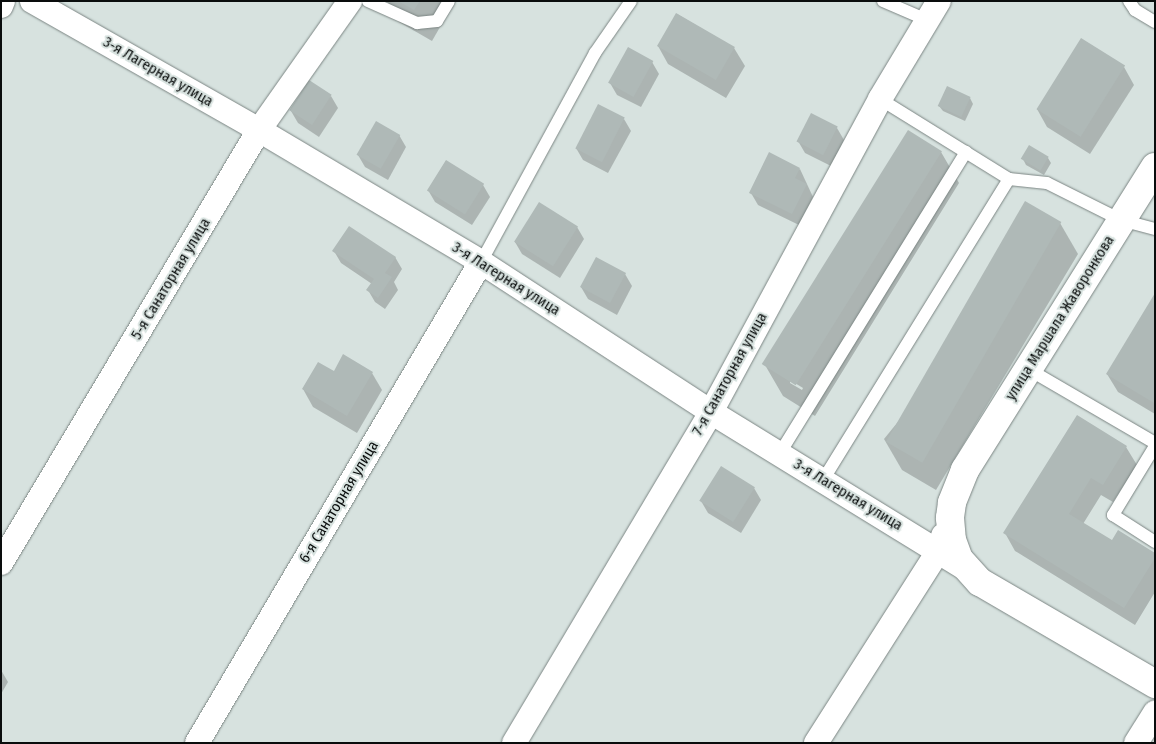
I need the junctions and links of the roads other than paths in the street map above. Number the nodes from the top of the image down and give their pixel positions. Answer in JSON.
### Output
{"nodes":[{"id":1,"x":4,"y":1,"type":"edge"},
{"id":2,"x":32,"y":1,"type":"edge"},
{"id":3,"x":350,"y":1,"type":"edge"},
{"id":4,"x":368,"y":1,"type":"edge"},
{"id":5,"x":449,"y":1,"type":"edge"},
{"id":6,"x":631,"y":1,"type":"edge"},
{"id":7,"x":884,"y":1,"type":"edge"},
{"id":8,"x":1129,"y":1,"type":"edge"},
{"id":9,"x":1,"y":6,"type":"edge"},
{"id":10,"x":933,"y":11,"type":"edge"},
{"id":11,"x":1155,"y":22,"type":"edge"},
{"id":12,"x":880,"y":98,"type":"junction"},
{"id":13,"x":259,"y":130,"type":"junction"},
{"id":14,"x":966,"y":152,"type":"junction"},
{"id":15,"x":1155,"y":167,"type":"edge"},
{"id":16,"x":1009,"y":179,"type":"junction"},
{"id":17,"x":1122,"y":220,"type":"junction"},
{"id":18,"x":1155,"y":229,"type":"edge"},
{"id":19,"x":481,"y":262,"type":"junction"},
{"id":20,"x":1028,"y":369,"type":"junction"},
{"id":21,"x":711,"y":412,"type":"junction"},
{"id":22,"x":1155,"y":445,"type":"edge"},
{"id":23,"x":780,"y":453,"type":"junction"},
{"id":24,"x":965,"y":470,"type":"joint"},
{"id":25,"x":823,"y":480,"type":"junction"},
{"id":26,"x":952,"y":503,"type":"junction"},
{"id":27,"x":1155,"y":542,"type":"edge"},
{"id":28,"x":939,"y":550,"type":"junction"},
{"id":29,"x":1,"y":563,"type":"edge"},
{"id":30,"x":970,"y":572,"type":"junction"},
{"id":31,"x":1155,"y":684,"type":"edge"},
{"id":32,"x":1155,"y":713,"type":"edge"},
{"id":33,"x":197,"y":743,"type":"edge"},
{"id":34,"x":514,"y":743,"type":"edge"},
{"id":35,"x":816,"y":743,"type":"edge"},
{"id":36,"x":1136,"y":743,"type":"edge"}],
"edges":[{"from":1,"to":9,"type":"street"},
{"from":2,"to":13,"type":"street","name":"3-я Лагерная улица"},
{"from":3,"to":13,"type":"street","name":"5-я Санаторная улица"},
{"from":4,"to":5,"type":"lane"},
{"from":6,"to":19,"type":"lane"},
{"from":7,"to":10,"type":"lane"},
{"from":8,"to":11,"type":"lane"},
{"from":10,"to":12,"type":"street","name":"7-я Санаторная улица"},
{"from":12,"to":14,"type":"lane"},
{"from":12,"to":21,"type":"street","name":"7-я Санаторная улица"},
{"from":13,"to":19,"type":"street","name":"3-я Лагерная улица"},
{"from":13,"to":29,"type":"street","name":"5-я Санаторная улица"},
{"from":14,"to":16,"type":"lane"},
{"from":14,"to":23,"type":"lane"},
{"from":15,"to":17,"type":"main road","name":"улица Маршала Жаворонкова"},
{"from":16,"to":17,"type":"lane"},
{"from":16,"to":25,"type":"lane"},
{"from":17,"to":18,"type":"lane"},
{"from":17,"to":20,"type":"main road","name":"улица Маршала Жаворонкова"},
{"from":19,"to":21,"type":"street","name":"3-я Лагерная улица"},
{"from":19,"to":33,"type":"street","name":"6-я Санаторная улица"},
{"from":20,"to":22,"type":"lane"},
{"from":20,"to":24,"type":"main road","name":"улица Маршала Жаворонкова"},
{"from":21,"to":23,"type":"street","name":"3-я Лагерная улица"},
{"from":21,"to":34,"type":"street","name":"7-я Санаторная улица"},
{"from":22,"to":27,"type":"lane"},
{"from":23,"to":25,"type":"street","name":"3-я Лагерная улица"},
{"from":24,"to":26,"type":"main road","name":"3-я Лагерная улица"},
{"from":25,"to":28,"type":"street","name":"3-я Лагерная улица"},
{"from":26,"to":28,"type":"street"},
{"from":26,"to":30,"type":"main road","name":"3-я Лагерная улица"},
{"from":28,"to":30,"type":"street","name":"3-я Лагерная улица"},
{"from":28,"to":35,"type":"street"},
{"from":30,"to":31,"type":"main road","name":"3-я Лагерная улица"},
{"from":32,"to":36,"type":"street"}]}
